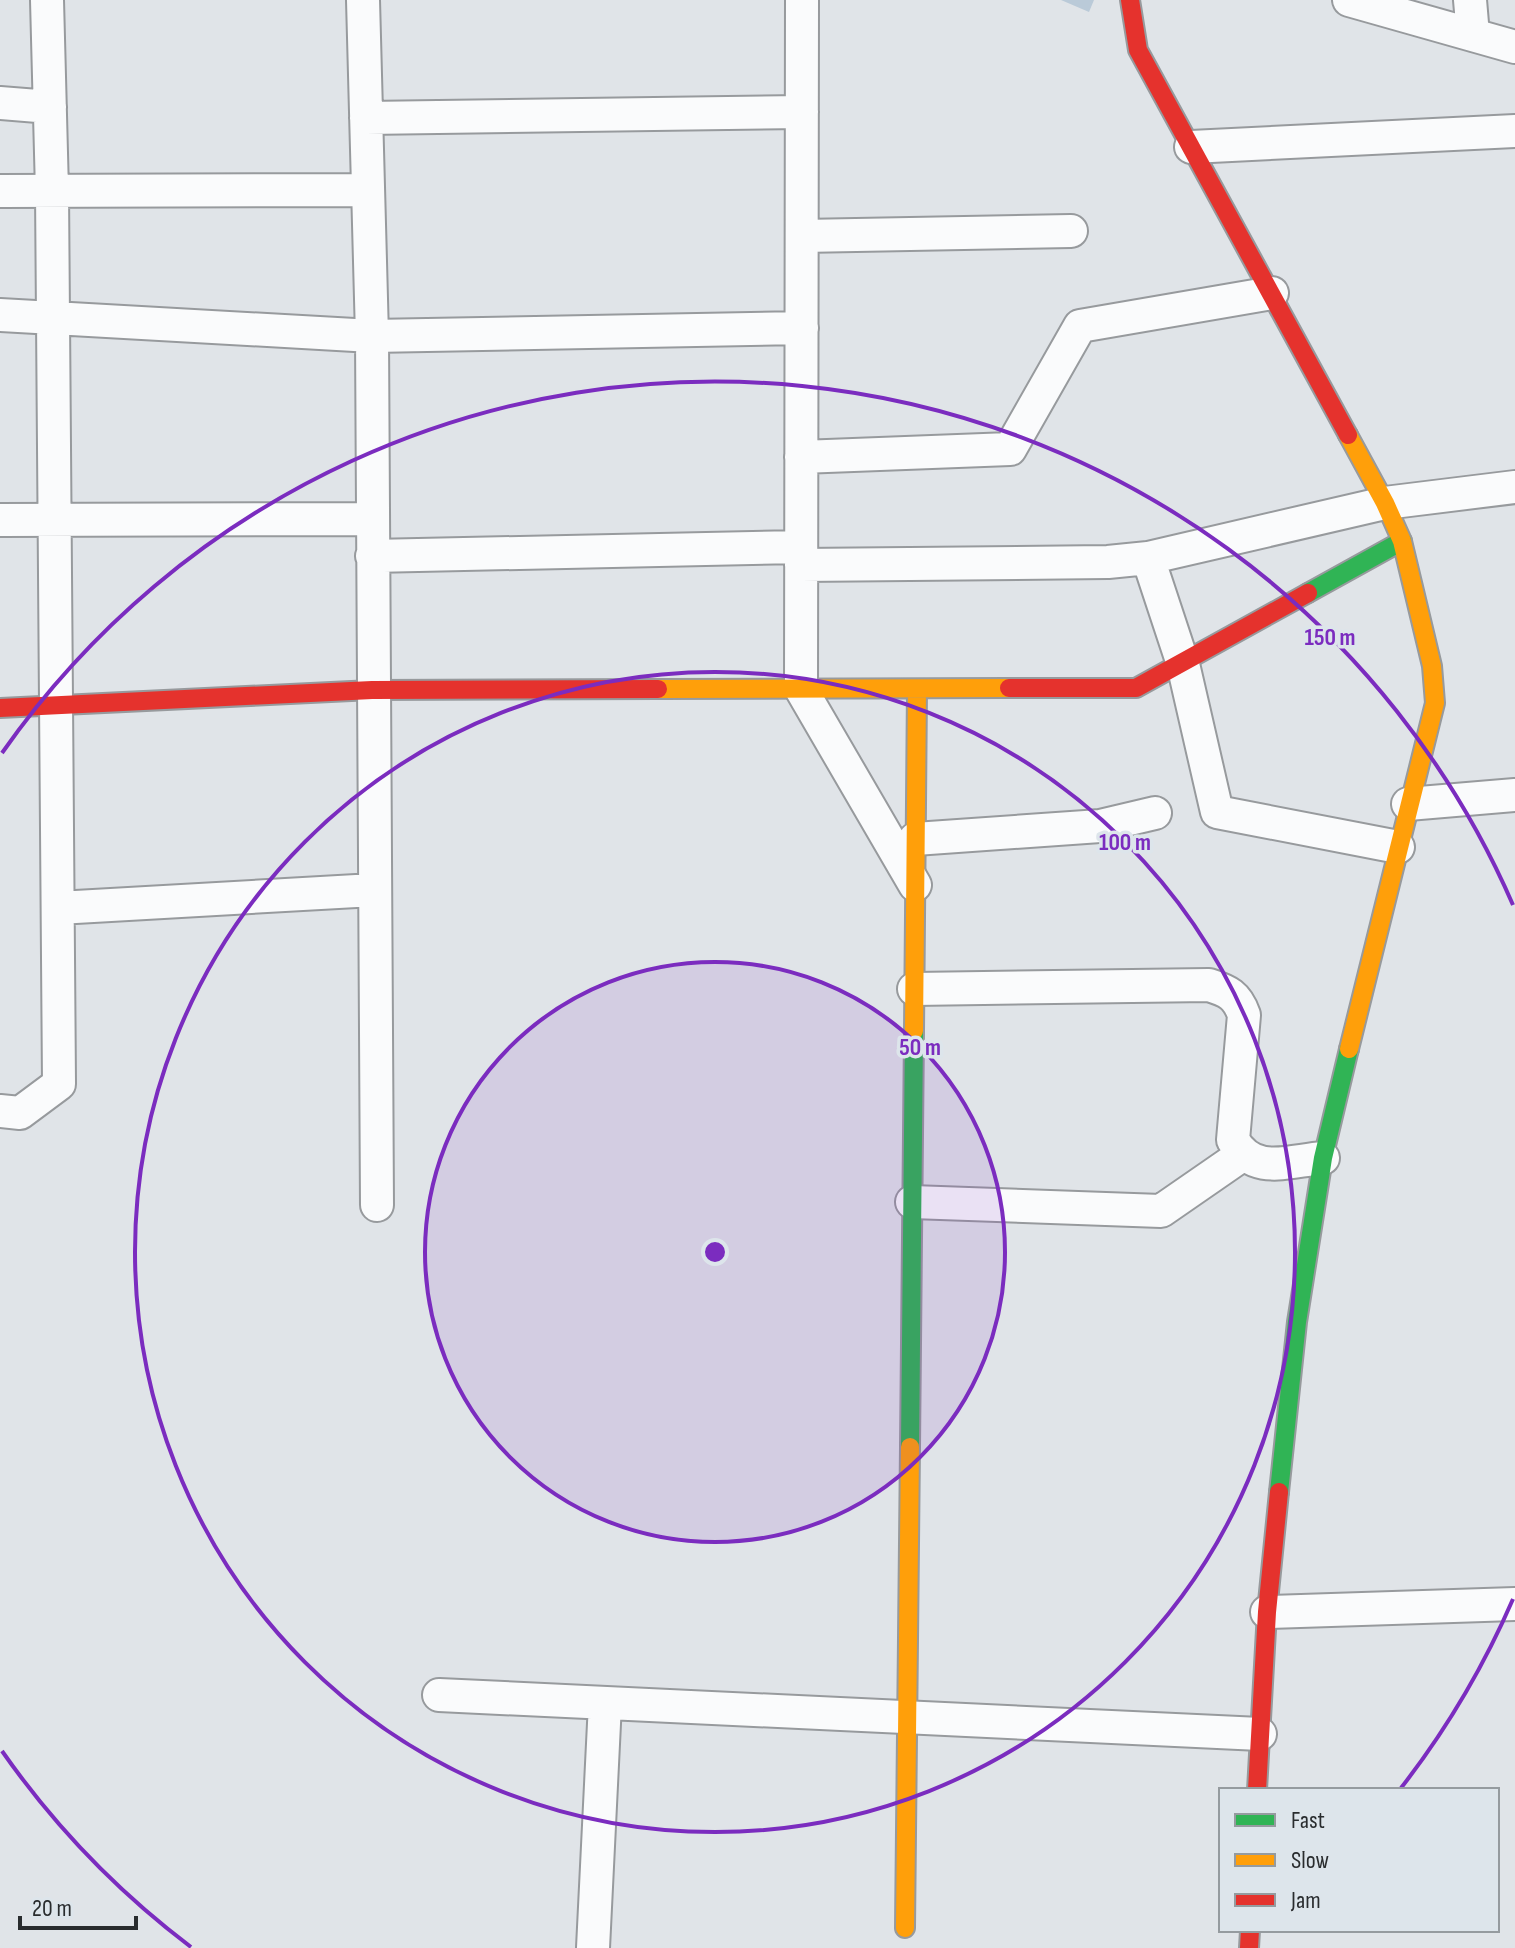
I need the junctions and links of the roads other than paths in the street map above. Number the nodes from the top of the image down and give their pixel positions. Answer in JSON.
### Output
{"nodes":[{"id":1,"x":47,"y":0,"type":"edge"},
{"id":2,"x":363,"y":0,"type":"edge"},
{"id":3,"x":802,"y":0,"type":"edge"},
{"id":4,"x":1130,"y":0,"type":"edge"},
{"id":5,"x":1349,"y":0,"type":"edge"},
{"id":6,"x":1470,"y":0,"type":"edge"},
{"id":7,"x":1473,"y":35,"type":"junction"},
{"id":8,"x":1515,"y":47,"type":"edge"},
{"id":9,"x":0,"y":103,"type":"edge"},
{"id":10,"x":50,"y":107,"type":"junction"},
{"id":11,"x":802,"y":112,"type":"junction"},
{"id":12,"x":366,"y":118,"type":"junction"},
{"id":13,"x":1515,"y":131,"type":"edge"},
{"id":14,"x":1191,"y":147,"type":"junction"},
{"id":15,"x":368,"y":190,"type":"junction"},
{"id":16,"x":0,"y":191,"type":"edge"},
{"id":17,"x":52,"y":191,"type":"junction"},
{"id":18,"x":1071,"y":231,"type":"dead end"},
{"id":19,"x":802,"y":236,"type":"junction"},
{"id":20,"x":1272,"y":293,"type":"junction"},
{"id":21,"x":0,"y":315,"type":"edge"},
{"id":22,"x":53,"y":317,"type":"junction"},
{"id":23,"x":802,"y":328,"type":"junction"},
{"id":24,"x":372,"y":336,"type":"junction"},
{"id":25,"x":801,"y":457,"type":"junction"},
{"id":26,"x":1515,"y":487,"type":"edge"},
{"id":27,"x":1385,"y":503,"type":"junction"},
{"id":28,"x":55,"y":518,"type":"junction"},
{"id":29,"x":372,"y":519,"type":"junction"},
{"id":30,"x":0,"y":520,"type":"edge"},
{"id":31,"x":1402,"y":541,"type":"junction"},
{"id":32,"x":372,"y":556,"type":"junction"},
{"id":33,"x":801,"y":556,"type":"junction"},
{"id":34,"x":1148,"y":558,"type":"junction"},
{"id":35,"x":1183,"y":664,"type":"junction"},
{"id":36,"x":801,"y":689,"type":"junction"},
{"id":37,"x":917,"y":689,"type":"junction"},
{"id":38,"x":372,"y":690,"type":"junction"},
{"id":39,"x":56,"y":707,"type":"junction"},
{"id":40,"x":0,"y":708,"type":"edge"},
{"id":41,"x":1515,"y":795,"type":"edge"},
{"id":42,"x":1408,"y":804,"type":"junction"},
{"id":43,"x":1155,"y":813,"type":"dead end"},
{"id":44,"x":915,"y":839,"type":"junction"},
{"id":45,"x":1398,"y":847,"type":"junction"},
{"id":46,"x":915,"y":885,"type":"junction"},
{"id":47,"x":374,"y":890,"type":"junction"},
{"id":48,"x":58,"y":908,"type":"junction"},
{"id":49,"x":914,"y":989,"type":"junction"},
{"id":50,"x":0,"y":1111,"type":"edge"},
{"id":51,"x":1242,"y":1155,"type":"junction"},
{"id":52,"x":1323,"y":1158,"type":"junction"},
{"id":53,"x":912,"y":1202,"type":"junction"},
{"id":54,"x":377,"y":1205,"type":"dead end"},
{"id":55,"x":1515,"y":1604,"type":"edge"},
{"id":56,"x":1267,"y":1612,"type":"junction"},
{"id":57,"x":439,"y":1695,"type":"dead end"},
{"id":58,"x":605,"y":1703,"type":"junction"},
{"id":59,"x":907,"y":1717,"type":"junction"},
{"id":60,"x":1260,"y":1734,"type":"junction"},
{"id":61,"x":1257,"y":1788,"type":"edge"},
{"id":62,"x":905,"y":1928,"type":"dead end"},
{"id":63,"x":593,"y":1948,"type":"edge"}],
"edges":[{"from":1,"to":10,"type":"street"},
{"from":2,"to":12,"type":"street"},
{"from":3,"to":11,"type":"street"},
{"from":4,"to":14,"type":"street"},
{"from":5,"to":7,"type":"street"},
{"from":6,"to":7,"type":"street"},
{"from":7,"to":8,"type":"street"},
{"from":9,"to":10,"type":"street"},
{"from":10,"to":17,"type":"street"},
{"from":11,"to":12,"type":"street"},
{"from":11,"to":19,"type":"street"},
{"from":12,"to":15,"type":"street"},
{"from":13,"to":14,"type":"street"},
{"from":14,"to":20,"type":"street"},
{"from":15,"to":17,"type":"street"},
{"from":15,"to":24,"type":"street"},
{"from":16,"to":17,"type":"street"},
{"from":17,"to":22,"type":"street"},
{"from":18,"to":19,"type":"street"},
{"from":19,"to":23,"type":"street"},
{"from":20,"to":25,"type":"street"},
{"from":20,"to":27,"type":"street"},
{"from":21,"to":22,"type":"street"},
{"from":22,"to":24,"type":"street"},
{"from":22,"to":28,"type":"street"},
{"from":23,"to":24,"type":"street"},
{"from":23,"to":25,"type":"street"},
{"from":24,"to":29,"type":"street"},
{"from":25,"to":33,"type":"street"},
{"from":26,"to":27,"type":"street"},
{"from":27,"to":31,"type":"street"},
{"from":27,"to":34,"type":"street"},
{"from":28,"to":29,"type":"street"},
{"from":28,"to":30,"type":"street"},
{"from":28,"to":39,"type":"street"},
{"from":29,"to":32,"type":"street"},
{"from":31,"to":35,"type":"street"},
{"from":31,"to":42,"type":"street"},
{"from":32,"to":33,"type":"street"},
{"from":32,"to":38,"type":"street"},
{"from":33,"to":34,"type":"street"},
{"from":33,"to":36,"type":"street"},
{"from":34,"to":35,"type":"street"},
{"from":35,"to":37,"type":"street"},
{"from":35,"to":45,"type":"street"},
{"from":36,"to":37,"type":"street"},
{"from":36,"to":38,"type":"street"},
{"from":36,"to":46,"type":"street"},
{"from":37,"to":44,"type":"street"},
{"from":38,"to":39,"type":"street"},
{"from":38,"to":47,"type":"street"},
{"from":39,"to":40,"type":"street"},
{"from":39,"to":48,"type":"street"},
{"from":41,"to":42,"type":"street"},
{"from":42,"to":45,"type":"street"},
{"from":43,"to":44,"type":"street"},
{"from":44,"to":46,"type":"street"},
{"from":45,"to":52,"type":"street"},
{"from":46,"to":49,"type":"street"},
{"from":47,"to":48,"type":"street"},
{"from":47,"to":54,"type":"street"},
{"from":48,"to":50,"type":"street"},
{"from":49,"to":51,"type":"street"},
{"from":49,"to":53,"type":"street"},
{"from":51,"to":52,"type":"street"},
{"from":51,"to":53,"type":"street"},
{"from":52,"to":56,"type":"street"},
{"from":53,"to":59,"type":"street"},
{"from":55,"to":56,"type":"street"},
{"from":56,"to":60,"type":"street"},
{"from":57,"to":58,"type":"street"},
{"from":58,"to":59,"type":"street"},
{"from":58,"to":63,"type":"street"},
{"from":59,"to":60,"type":"street"},
{"from":59,"to":62,"type":"street"},
{"from":60,"to":61,"type":"street"}]}
